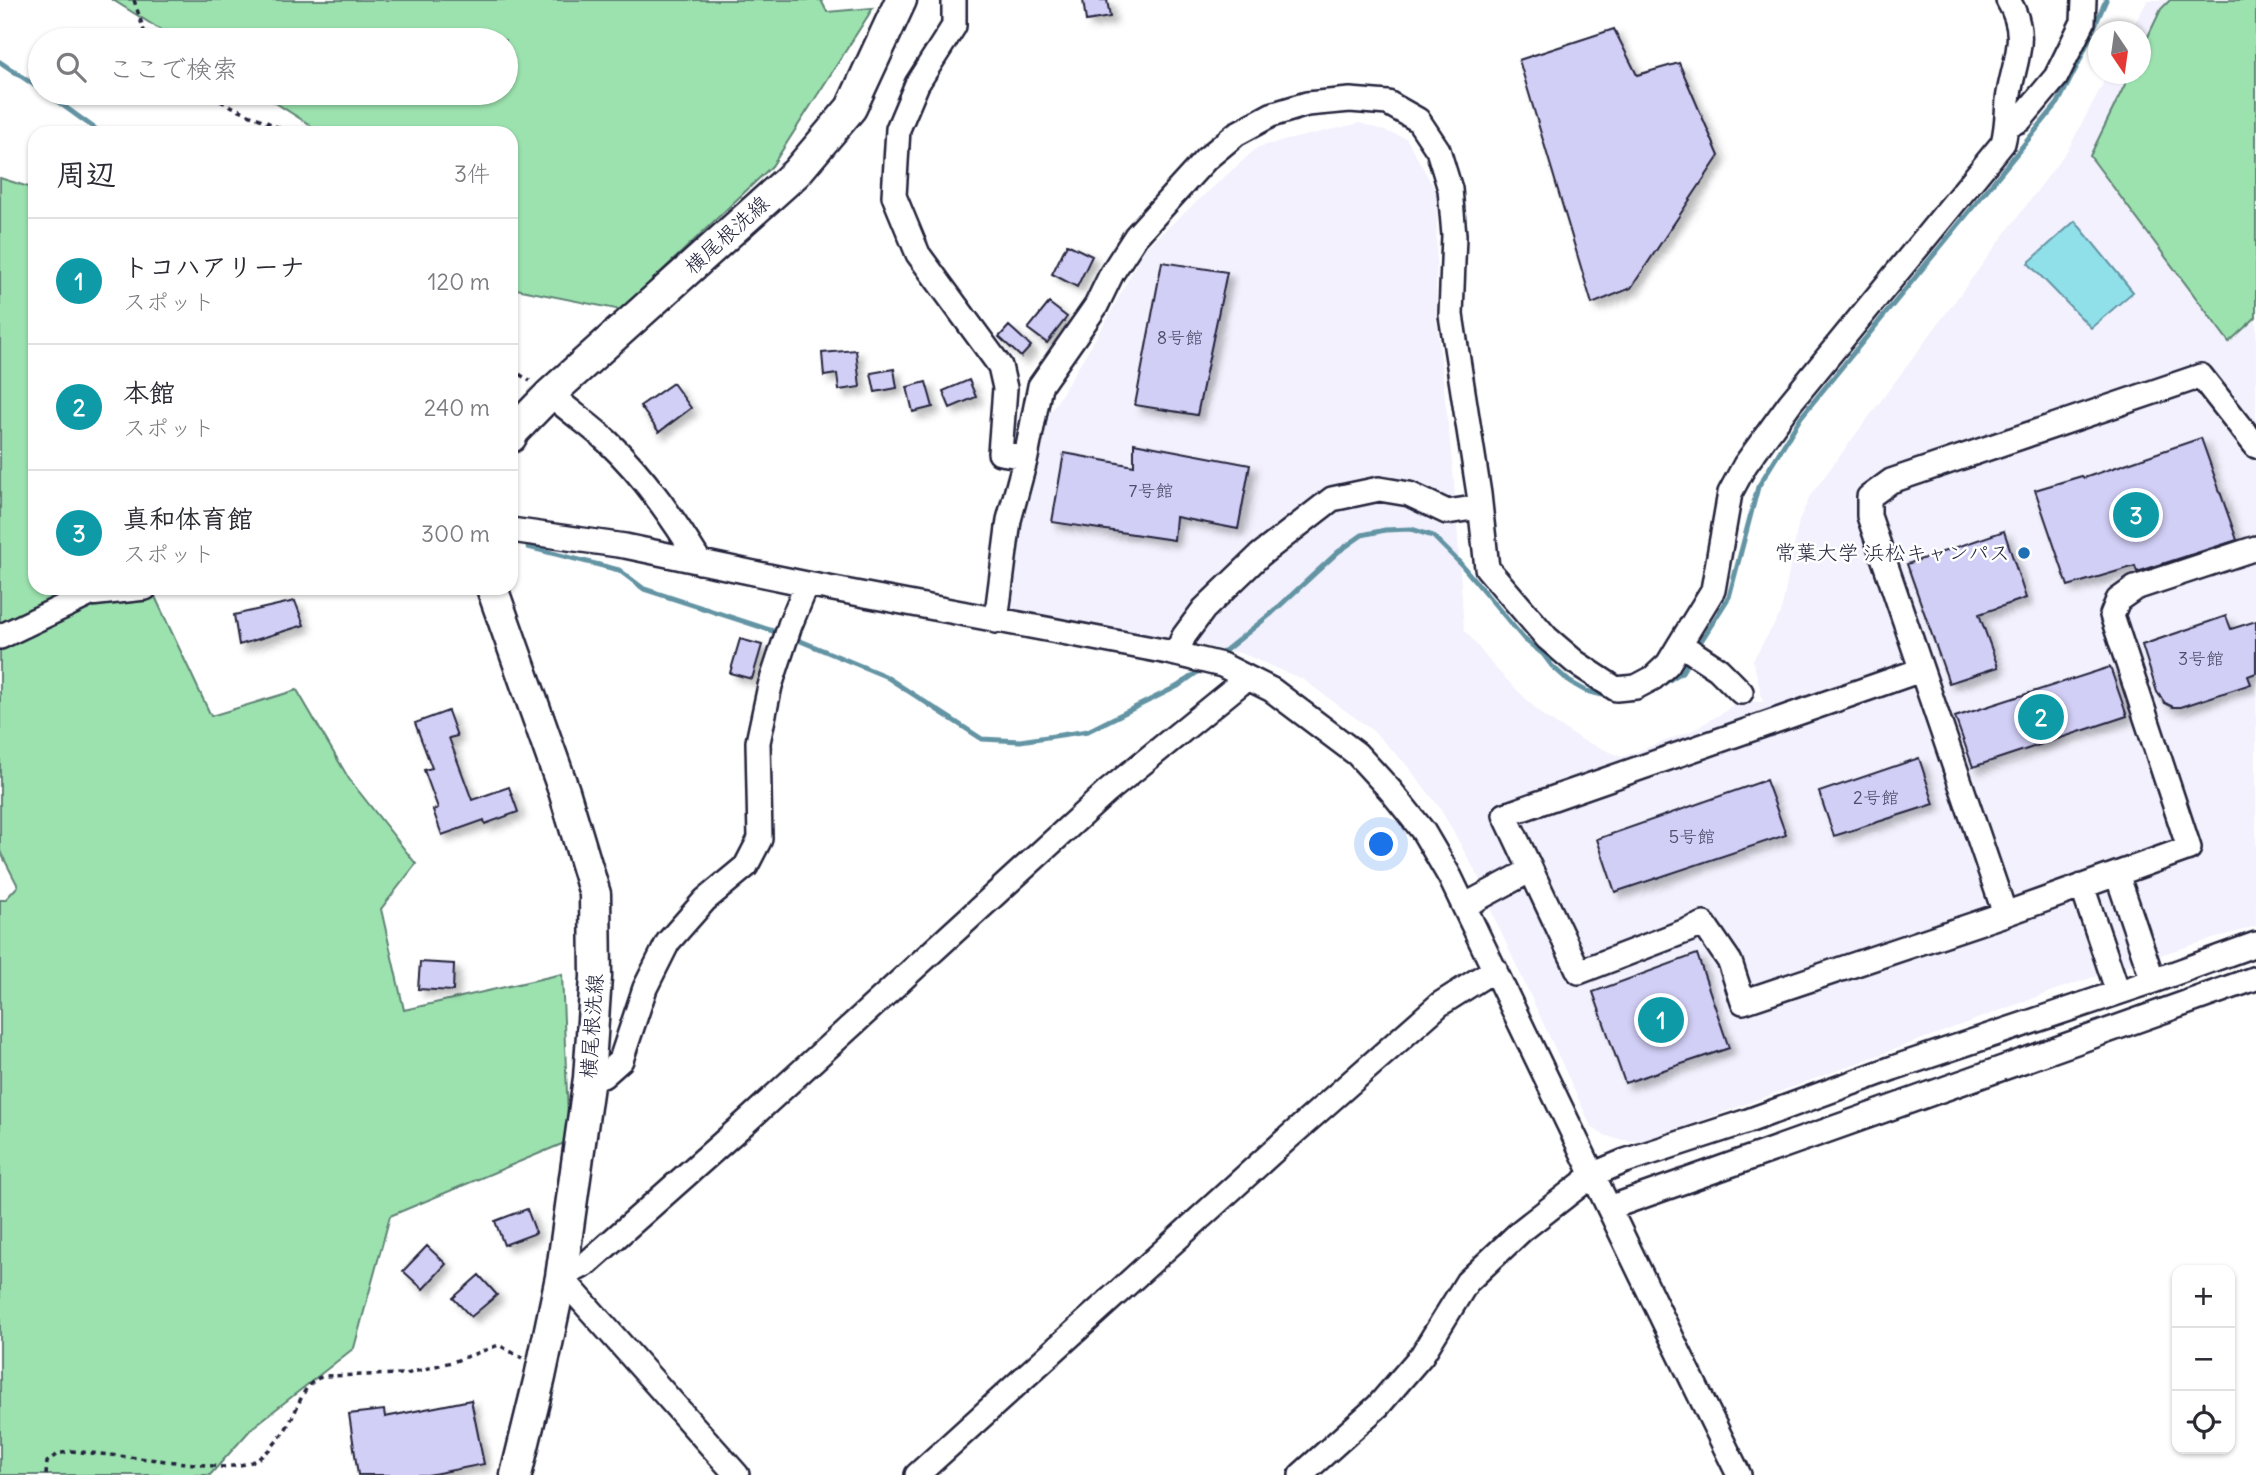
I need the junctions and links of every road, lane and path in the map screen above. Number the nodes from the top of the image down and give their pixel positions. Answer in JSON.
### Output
{"nodes":[{"id":1,"x":134,"y":0,"type":"edge"},
{"id":2,"x":901,"y":0,"type":"edge"},
{"id":3,"x":954,"y":0,"type":"edge"},
{"id":4,"x":2008,"y":0,"type":"edge"},
{"id":5,"x":2084,"y":0,"type":"edge"},
{"id":6,"x":143,"y":28,"type":"edge"},
{"id":7,"x":229,"y":105,"type":"edge"},
{"id":8,"x":2008,"y":125,"type":"junction"},
{"id":9,"x":275,"y":126,"type":"edge"},
{"id":10,"x":550,"y":394,"type":"junction"},
{"id":11,"x":518,"y":426,"type":"edge"},
{"id":12,"x":2256,"y":446,"type":"edge"},
{"id":13,"x":1026,"y":457,"type":"junction"},
{"id":14,"x":1480,"y":507,"type":"junction"},
{"id":15,"x":518,"y":531,"type":"edge"},
{"id":16,"x":2256,"y":548,"type":"edge"},
{"id":17,"x":701,"y":562,"type":"junction"},
{"id":18,"x":807,"y":584,"type":"junction"},
{"id":19,"x":88,"y":595,"type":"edge"},
{"id":20,"x":494,"y":595,"type":"edge"},
{"id":21,"x":996,"y":621,"type":"junction"},
{"id":22,"x":0,"y":637,"type":"edge"},
{"id":23,"x":1685,"y":647,"type":"junction"},
{"id":24,"x":1176,"y":654,"type":"junction"},
{"id":25,"x":1921,"y":670,"type":"junction"},
{"id":26,"x":1247,"y":678,"type":"junction"},
{"id":27,"x":1741,"y":692,"type":"dead end"},
{"id":28,"x":1531,"y":870,"type":"junction"},
{"id":29,"x":2117,"y":874,"type":"junction"},
{"id":30,"x":2082,"y":886,"type":"junction"},
{"id":31,"x":1464,"y":906,"type":"junction"},
{"id":32,"x":2005,"y":914,"type":"junction"},
{"id":33,"x":2256,"y":944,"type":"edge"},
{"id":34,"x":1495,"y":969,"type":"junction"},
{"id":35,"x":2256,"y":978,"type":"edge"},
{"id":36,"x":2153,"y":981,"type":"junction"},
{"id":37,"x":2118,"y":992,"type":"junction"},
{"id":38,"x":589,"y":1078,"type":"junction"},
{"id":39,"x":1594,"y":1174,"type":"junction"},
{"id":40,"x":1609,"y":1208,"type":"junction"},
{"id":41,"x":561,"y":1277,"type":"junction"},
{"id":42,"x":540,"y":1377,"type":"junction"},
{"id":43,"x":46,"y":1475,"type":"edge"},
{"id":44,"x":516,"y":1475,"type":"edge"},
{"id":45,"x":737,"y":1475,"type":"edge"},
{"id":46,"x":917,"y":1475,"type":"edge"},
{"id":47,"x":1301,"y":1475,"type":"edge"},
{"id":48,"x":1739,"y":1475,"type":"edge"}],
"edges":[{"from":1,"to":6,"type":"path"},
{"from":2,"to":10,"type":"main road","name":"横尾根洗線"},
{"from":3,"to":13,"type":"street"},
{"from":4,"to":8,"type":"street"},
{"from":5,"to":8,"type":"street"},
{"from":7,"to":9,"type":"path"},
{"from":8,"to":23,"type":"street"},
{"from":10,"to":11,"type":"main road","name":"横尾根洗線"},
{"from":10,"to":17,"type":"street"},
{"from":12,"to":25,"type":"street"},
{"from":13,"to":14,"type":"street"},
{"from":13,"to":21,"type":"street"},
{"from":14,"to":23,"type":"street"},
{"from":14,"to":24,"type":"street"},
{"from":15,"to":17,"type":"street"},
{"from":16,"to":29,"type":"street"},
{"from":17,"to":18,"type":"street"},
{"from":18,"to":21,"type":"street"},
{"from":18,"to":38,"type":"street"},
{"from":19,"to":22,"type":"street"},
{"from":20,"to":38,"type":"main road","name":"横尾根洗線"},
{"from":21,"to":24,"type":"street"},
{"from":23,"to":27,"type":"street"},
{"from":24,"to":26,"type":"street"},
{"from":25,"to":28,"type":"street"},
{"from":25,"to":32,"type":"street"},
{"from":26,"to":31,"type":"street"},
{"from":26,"to":41,"type":"street"},
{"from":28,"to":31,"type":"street"},
{"from":28,"to":32,"type":"street"},
{"from":29,"to":30,"type":"street"},
{"from":29,"to":36,"type":"street"},
{"from":30,"to":32,"type":"street"},
{"from":30,"to":37,"type":"street"},
{"from":31,"to":34,"type":"street"},
{"from":33,"to":36,"type":"street"},
{"from":34,"to":39,"type":"street"},
{"from":34,"to":46,"type":"street"},
{"from":35,"to":40,"type":"street"},
{"from":36,"to":37,"type":"street"},
{"from":37,"to":39,"type":"street"},
{"from":38,"to":41,"type":"main road","name":"横尾根洗線"},
{"from":39,"to":40,"type":"street"},
{"from":39,"to":47,"type":"street"},
{"from":40,"to":48,"type":"street"},
{"from":41,"to":42,"type":"main road","name":"横尾根洗線"},
{"from":41,"to":45,"type":"street"},
{"from":42,"to":43,"type":"path"},
{"from":42,"to":44,"type":"main road","name":"横尾根洗線"}]}
